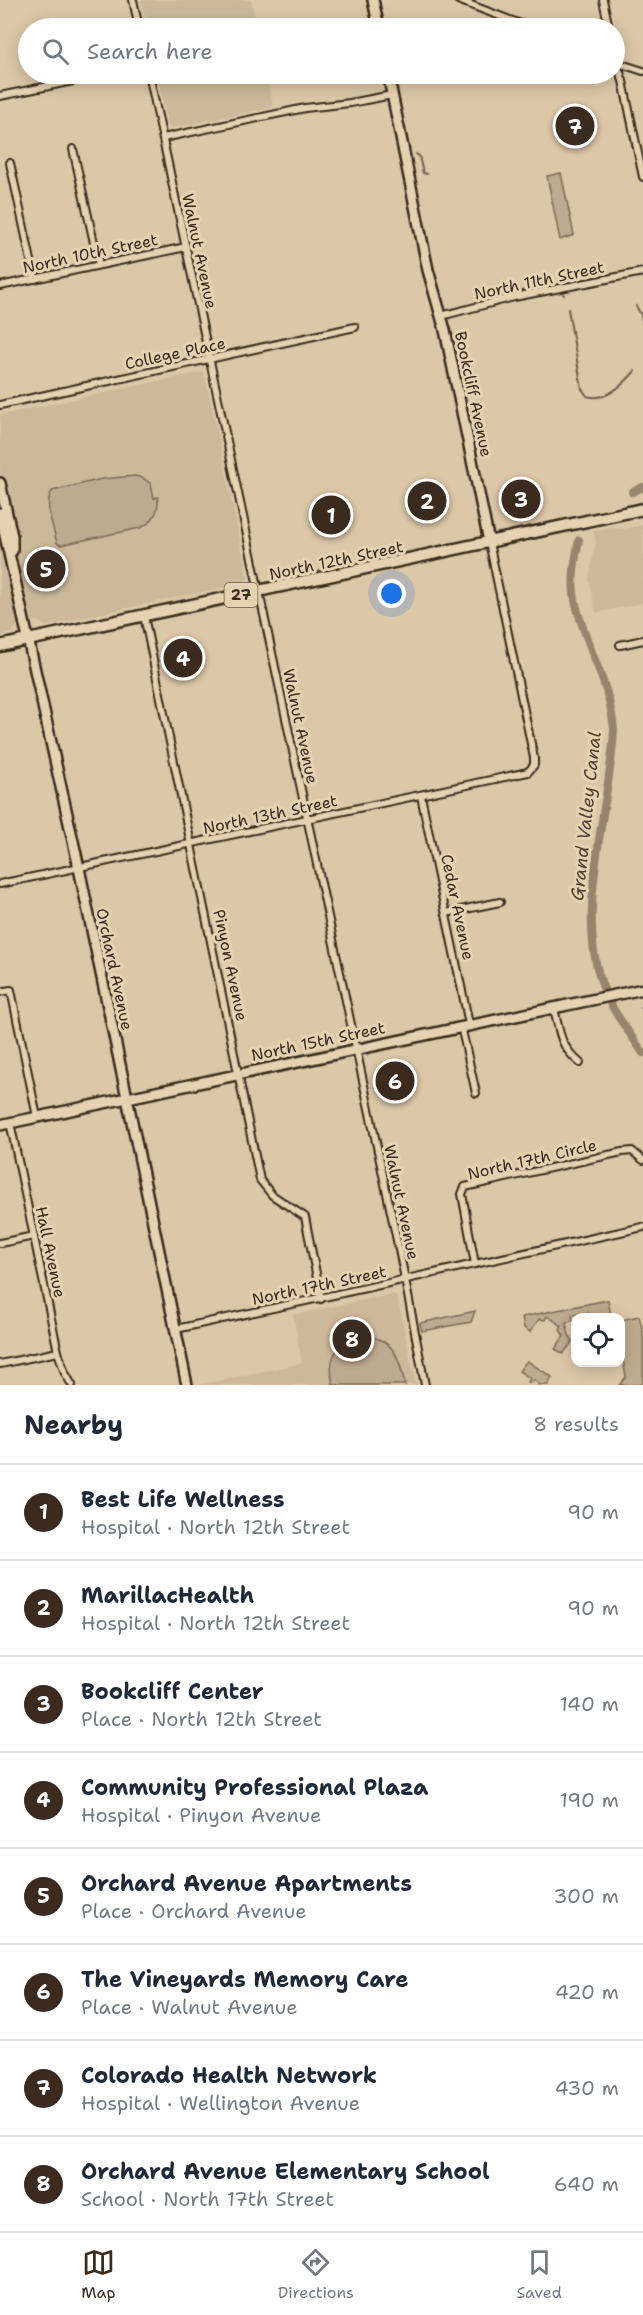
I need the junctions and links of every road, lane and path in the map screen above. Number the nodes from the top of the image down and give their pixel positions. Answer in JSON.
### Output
{"nodes":[{"id":1,"x":133,"y":0,"type":"edge"},
{"id":2,"x":373,"y":0,"type":"edge"},
{"id":3,"x":458,"y":0,"type":"edge"},
{"id":4,"x":603,"y":0,"type":"edge"},
{"id":5,"x":137,"y":18,"type":"edge"},
{"id":6,"x":377,"y":18,"type":"edge"},
{"id":7,"x":505,"y":18,"type":"edge"},
{"id":8,"x":607,"y":18,"type":"edge"},
{"id":9,"x":625,"y":64,"type":"edge"},
{"id":10,"x":643,"y":71,"type":"edge"},
{"id":11,"x":58,"y":84,"type":"edge"},
{"id":12,"x":151,"y":84,"type":"edge"},
{"id":13,"x":390,"y":84,"type":"edge"},
{"id":14,"x":624,"y":84,"type":"edge"},
{"id":15,"x":392,"y":95,"type":"junction"},
{"id":16,"x":0,"y":96,"type":"edge"},
{"id":17,"x":163,"y":138,"type":"junction"},
{"id":18,"x":73,"y":149,"type":"dead end"},
{"id":19,"x":10,"y":163,"type":"dead end"},
{"id":20,"x":643,"y":177,"type":"edge"},
{"id":21,"x":186,"y":247,"type":"junction"},
{"id":22,"x":99,"y":265,"type":"junction"},
{"id":23,"x":643,"y":272,"type":"edge"},
{"id":24,"x":35,"y":279,"type":"junction"},
{"id":25,"x":0,"y":286,"type":"edge"},
{"id":26,"x":441,"y":316,"type":"junction"},
{"id":27,"x":355,"y":327,"type":"dead end"},
{"id":28,"x":210,"y":360,"type":"junction"},
{"id":29,"x":0,"y":405,"type":"edge"},
{"id":30,"x":0,"y":483,"type":"edge"},
{"id":31,"x":643,"y":510,"type":"edge"},
{"id":32,"x":0,"y":513,"type":"edge"},
{"id":33,"x":489,"y":542,"type":"junction"},
{"id":34,"x":12,"y":560,"type":"junction"},
{"id":35,"x":258,"y":591,"type":"junction"},
{"id":36,"x":144,"y":616,"type":"junction"},
{"id":37,"x":29,"y":640,"type":"junction"},
{"id":38,"x":643,"y":640,"type":"edge"},
{"id":39,"x":620,"y":645,"type":"dead end"},
{"id":40,"x":0,"y":646,"type":"edge"},
{"id":41,"x":534,"y":758,"type":"joint"},
{"id":42,"x":421,"y":796,"type":"junction"},
{"id":43,"x":307,"y":820,"type":"junction"},
{"id":44,"x":192,"y":844,"type":"junction"},
{"id":45,"x":79,"y":868,"type":"junction"},
{"id":46,"x":0,"y":884,"type":"edge"},
{"id":47,"x":500,"y":902,"type":"dead end"},
{"id":48,"x":446,"y":913,"type":"junction"},
{"id":49,"x":643,"y":990,"type":"edge"},
{"id":50,"x":0,"y":992,"type":"edge"},
{"id":51,"x":554,"y":1008,"type":"junction"},
{"id":52,"x":465,"y":1025,"type":"junction"},
{"id":53,"x":356,"y":1048,"type":"junction"},
{"id":54,"x":580,"y":1063,"type":"dead end"},
{"id":55,"x":240,"y":1073,"type":"junction"},
{"id":56,"x":476,"y":1093,"type":"dead end"},
{"id":57,"x":128,"y":1097,"type":"junction"},
{"id":58,"x":37,"y":1117,"type":"junction"},
{"id":59,"x":5,"y":1124,"type":"edge"},
{"id":60,"x":643,"y":1160,"type":"edge"},
{"id":61,"x":643,"y":1227,"type":"edge"},
{"id":62,"x":34,"y":1236,"type":"junction"},
{"id":63,"x":0,"y":1243,"type":"edge"},
{"id":64,"x":476,"y":1264,"type":"junction"},
{"id":65,"x":404,"y":1279,"type":"junction"},
{"id":66,"x":321,"y":1299,"type":"junction"},
{"id":67,"x":176,"y":1329,"type":"junction"},
{"id":68,"x":58,"y":1352,"type":"junction"},
{"id":69,"x":0,"y":1364,"type":"edge"},
{"id":70,"x":72,"y":1385,"type":"edge"},
{"id":71,"x":187,"y":1385,"type":"edge"},
{"id":72,"x":425,"y":1385,"type":"edge"}],
"edges":[{"from":1,"to":5,"type":"street"},
{"from":2,"to":6,"type":"street"},
{"from":3,"to":7,"type":"street"},
{"from":4,"to":8,"type":"street"},
{"from":9,"to":10,"type":"street"},
{"from":11,"to":16,"type":"street"},
{"from":12,"to":17,"type":"street","name":"Walnut Avenue"},
{"from":13,"to":15,"type":"street","name":"Bookcliff Avenue"},
{"from":14,"to":20,"type":"street"},
{"from":15,"to":17,"type":"street"},
{"from":15,"to":26,"type":"street","name":"Bookcliff Avenue"},
{"from":17,"to":21,"type":"street","name":"Walnut Avenue"},
{"from":18,"to":22,"type":"street"},
{"from":19,"to":24,"type":"street"},
{"from":21,"to":22,"type":"street","name":"North 10th Street"},
{"from":21,"to":28,"type":"street","name":"Walnut Avenue"},
{"from":22,"to":24,"type":"street","name":"North 10th Street"},
{"from":23,"to":26,"type":"street","name":"North 11th Street"},
{"from":24,"to":25,"type":"street","name":"North 10th Street"},
{"from":26,"to":33,"type":"street","name":"Bookcliff Avenue"},
{"from":27,"to":28,"type":"street","name":"College Place"},
{"from":28,"to":29,"type":"street","name":"College Place"},
{"from":28,"to":35,"type":"street","name":"Walnut Avenue"},
{"from":30,"to":34,"type":"street","name":"Orchard Avenue"},
{"from":31,"to":33,"type":"main road","name":"North 12th Street","number":"27"},
{"from":32,"to":34,"type":"street","name":"Orchard Avenue"},
{"from":33,"to":35,"type":"main road","name":"North 12th Street","number":"27"},
{"from":33,"to":41,"type":"street","name":"Bookcliff Avenue"},
{"from":34,"to":37,"type":"street","name":"Orchard Avenue"},
{"from":35,"to":36,"type":"main road","name":"North 12th Street","number":"27"},
{"from":35,"to":43,"type":"street","name":"Walnut Avenue"},
{"from":36,"to":37,"type":"main road","name":"North 12th Street","number":"27"},
{"from":36,"to":44,"type":"street","name":"Pinyon Avenue"},
{"from":37,"to":40,"type":"main road","name":"North 12th Street","number":"27"},
{"from":37,"to":45,"type":"street","name":"Orchard Avenue"},
{"from":38,"to":39,"type":"street"},
{"from":41,"to":42,"type":"street","name":"North 13th Street"},
{"from":42,"to":43,"type":"street","name":"North 13th Street"},
{"from":42,"to":48,"type":"street","name":"Cedar Avenue"},
{"from":43,"to":44,"type":"street","name":"North 13th Street"},
{"from":43,"to":53,"type":"street","name":"Walnut Avenue"},
{"from":44,"to":45,"type":"street","name":"North 13th Street"},
{"from":44,"to":55,"type":"street","name":"Pinyon Avenue"},
{"from":45,"to":46,"type":"street","name":"North 13th Street"},
{"from":45,"to":57,"type":"street","name":"Orchard Avenue"},
{"from":47,"to":48,"type":"street"},
{"from":48,"to":52,"type":"street","name":"Cedar Avenue"},
{"from":49,"to":51,"type":"street","name":"North 15th Street"},
{"from":50,"to":58,"type":"street"},
{"from":51,"to":52,"type":"street","name":"North 15th Street"},
{"from":51,"to":54,"type":"street"},
{"from":52,"to":53,"type":"street","name":"North 15th Street"},
{"from":52,"to":56,"type":"street","name":"Cedar Avenue"},
{"from":53,"to":55,"type":"street","name":"North 15th Street"},
{"from":53,"to":65,"type":"street","name":"Walnut Avenue"},
{"from":55,"to":57,"type":"street","name":"North 15th Street"},
{"from":55,"to":66,"type":"street","name":"Pinyon Avenue"},
{"from":57,"to":58,"type":"street","name":"North 15th Street"},
{"from":57,"to":67,"type":"street","name":"Orchard Avenue"},
{"from":58,"to":59,"type":"street","name":"North 15th Street"},
{"from":59,"to":62,"type":"street","name":"Hall Avenue"},
{"from":60,"to":64,"type":"street","name":"North 17th Circle"},
{"from":61,"to":64,"type":"street","name":"North 17th Street"},
{"from":62,"to":63,"type":"street"},
{"from":62,"to":68,"type":"street","name":"Hall Avenue"},
{"from":64,"to":65,"type":"street","name":"North 17th Street"},
{"from":65,"to":66,"type":"street","name":"North 17th Street"},
{"from":65,"to":72,"type":"street","name":"Walnut Avenue"},
{"from":66,"to":67,"type":"street","name":"North 17th Street"},
{"from":67,"to":71,"type":"street","name":"Orchard Avenue"},
{"from":68,"to":69,"type":"street"},
{"from":68,"to":70,"type":"street","name":"Hall Avenue"}]}
